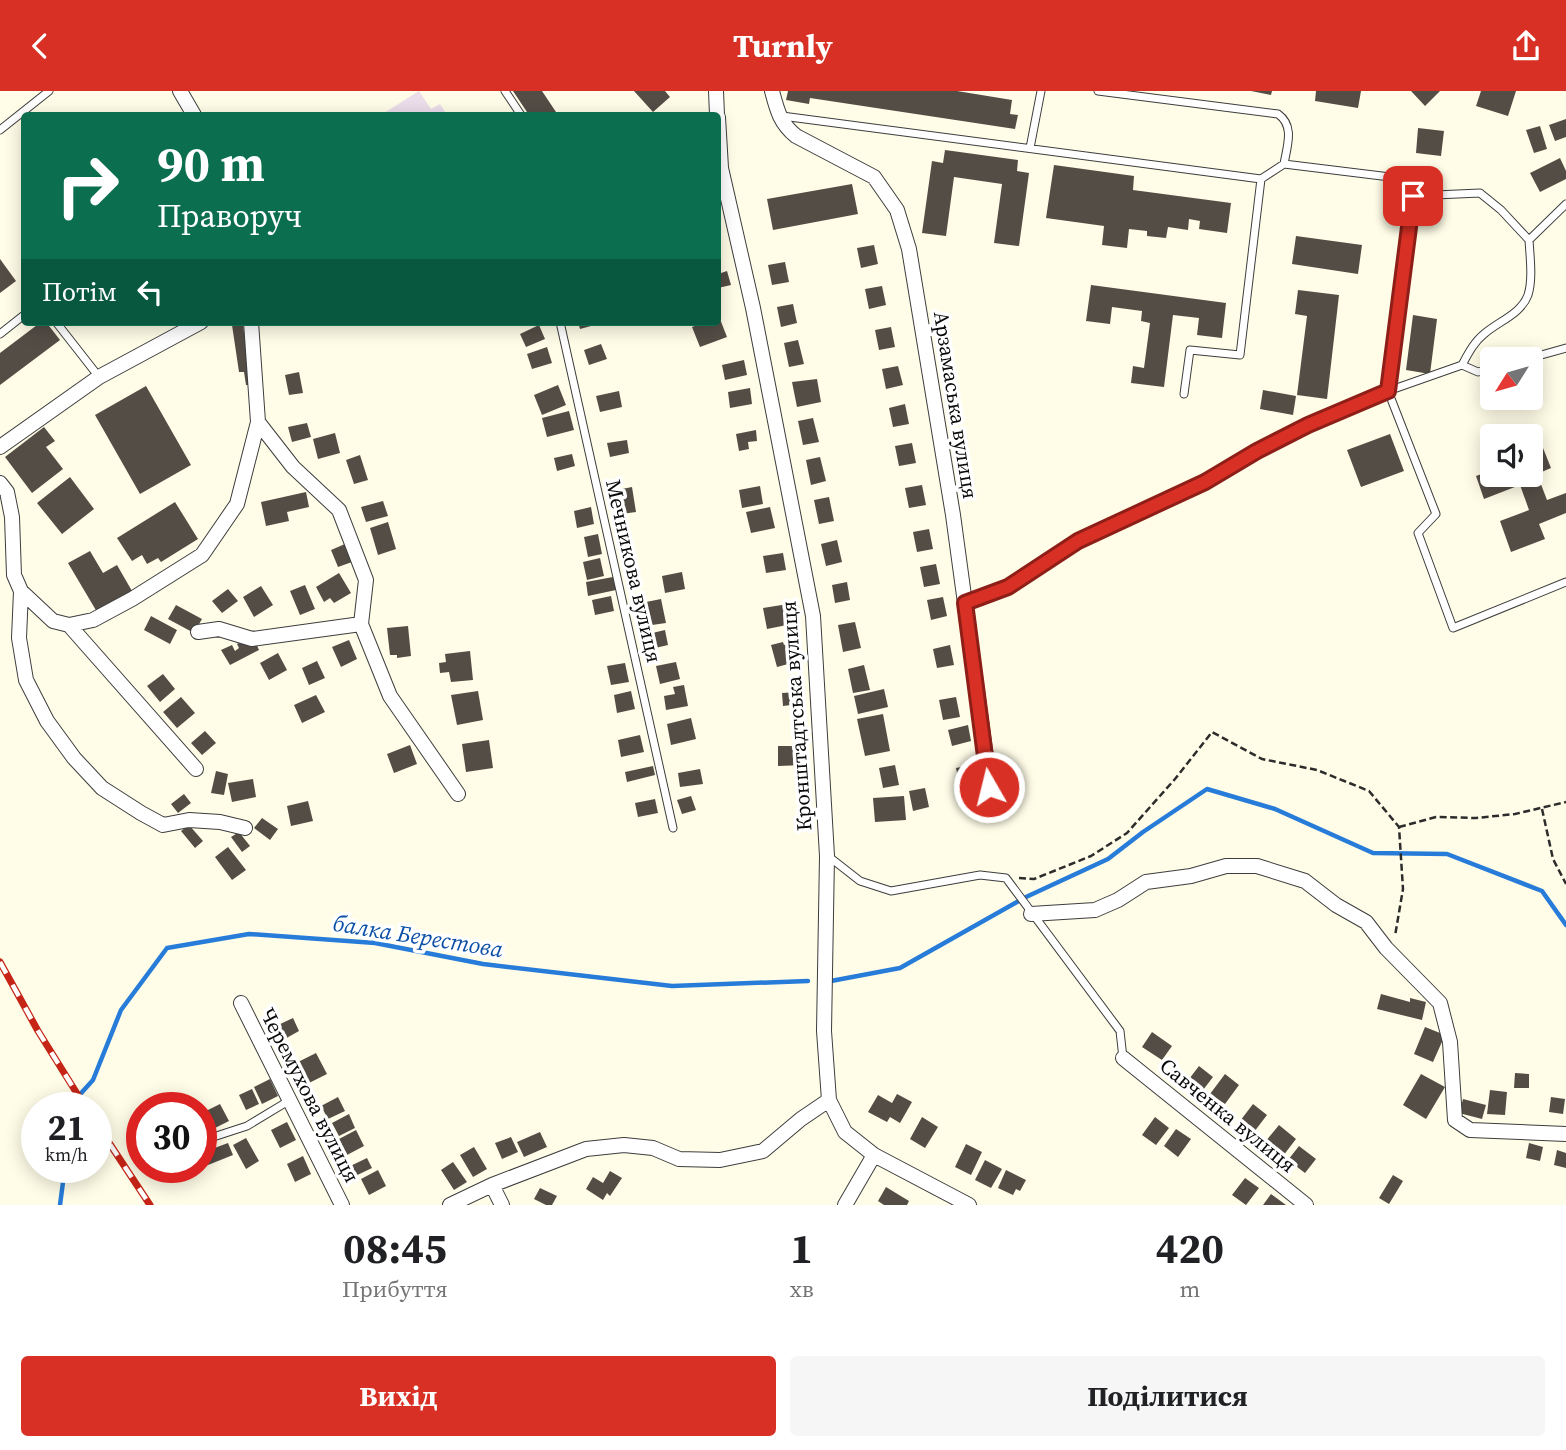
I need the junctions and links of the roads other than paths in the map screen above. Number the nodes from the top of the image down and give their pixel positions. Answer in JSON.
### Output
{"nodes":[{"id":1,"x":49,"y":91,"type":"edge"},
{"id":2,"x":180,"y":91,"type":"edge"},
{"id":3,"x":505,"y":91,"type":"edge"},
{"id":4,"x":716,"y":91,"type":"edge"},
{"id":5,"x":772,"y":91,"type":"edge"},
{"id":6,"x":1041,"y":91,"type":"edge"},
{"id":7,"x":1098,"y":91,"type":"edge"},
{"id":8,"x":23,"y":112,"type":"edge"},
{"id":9,"x":192,"y":112,"type":"edge"},
{"id":10,"x":519,"y":112,"type":"edge"},
{"id":11,"x":717,"y":112,"type":"edge"},
{"id":12,"x":21,"y":113,"type":"edge"},
{"id":13,"x":778,"y":115,"type":"junction"},
{"id":14,"x":0,"y":130,"type":"edge"},
{"id":15,"x":1030,"y":148,"type":"junction"},
{"id":16,"x":1284,"y":164,"type":"junction"},
{"id":17,"x":721,"y":168,"type":"edge"},
{"id":18,"x":1261,"y":179,"type":"junction"},
{"id":19,"x":1413,"y":196,"type":"junction"},
{"id":20,"x":1566,"y":204,"type":"edge"},
{"id":21,"x":1529,"y":240,"type":"junction"},
{"id":22,"x":21,"y":317,"type":"edge"},
{"id":23,"x":59,"y":326,"type":"edge"},
{"id":24,"x":194,"y":326,"type":"edge"},
{"id":25,"x":251,"y":326,"type":"edge"},
{"id":26,"x":561,"y":326,"type":"edge"},
{"id":27,"x":0,"y":334,"type":"edge"},
{"id":28,"x":1566,"y":348,"type":"edge"},
{"id":29,"x":1544,"y":354,"type":"edge"},
{"id":30,"x":1462,"y":365,"type":"junction"},
{"id":31,"x":1480,"y":371,"type":"edge"},
{"id":32,"x":99,"y":377,"type":"junction"},
{"id":33,"x":1388,"y":391,"type":"junction"},
{"id":34,"x":1184,"y":394,"type":"dead end"},
{"id":35,"x":258,"y":422,"type":"junction"},
{"id":36,"x":0,"y":447,"type":"edge"},
{"id":37,"x":2,"y":491,"type":"edge"},
{"id":38,"x":1566,"y":582,"type":"edge"},
{"id":39,"x":21,"y":591,"type":"junction"},
{"id":40,"x":965,"y":603,"type":"junction"},
{"id":41,"x":361,"y":624,"type":"junction"},
{"id":42,"x":69,"y":625,"type":"junction"},
{"id":43,"x":198,"y":632,"type":"dead end"},
{"id":44,"x":196,"y":769,"type":"dead end"},
{"id":45,"x":989,"y":787,"type":"dead end"},
{"id":46,"x":458,"y":794,"type":"dead end"},
{"id":47,"x":245,"y":828,"type":"dead end"},
{"id":48,"x":673,"y":828,"type":"dead end"},
{"id":49,"x":827,"y":856,"type":"junction"},
{"id":50,"x":1031,"y":914,"type":"junction"},
{"id":51,"x":241,"y":1003,"type":"dead end"},
{"id":52,"x":1123,"y":1059,"type":"joint"},
{"id":53,"x":290,"y":1100,"type":"junction"},
{"id":54,"x":830,"y":1100,"type":"junction"},
{"id":55,"x":1566,"y":1134,"type":"edge"},
{"id":56,"x":217,"y":1136,"type":"edge"},
{"id":57,"x":874,"y":1154,"type":"junction"},
{"id":58,"x":492,"y":1185,"type":"junction"},
{"id":59,"x":342,"y":1205,"type":"edge"},
{"id":60,"x":450,"y":1205,"type":"edge"},
{"id":61,"x":502,"y":1205,"type":"edge"},
{"id":62,"x":845,"y":1205,"type":"edge"},
{"id":63,"x":969,"y":1205,"type":"edge"},
{"id":64,"x":1306,"y":1205,"type":"edge"}],
"edges":[{"from":1,"to":8,"type":"lane"},
{"from":2,"to":9,"type":"street"},
{"from":3,"to":10,"type":"lane"},
{"from":4,"to":11,"type":"street","name":"Кронштадтська вулиця"},
{"from":5,"to":13,"type":"street"},
{"from":6,"to":15,"type":"lane"},
{"from":7,"to":16,"type":"lane"},
{"from":12,"to":14,"type":"lane"},
{"from":13,"to":15,"type":"lane"},
{"from":13,"to":40,"type":"street","name":"Арзамаська вулиця"},
{"from":15,"to":18,"type":"lane"},
{"from":16,"to":18,"type":"lane"},
{"from":16,"to":19,"type":"lane"},
{"from":17,"to":49,"type":"street","name":"Кронштадтська вулиця"},
{"from":18,"to":34,"type":"lane"},
{"from":19,"to":21,"type":"lane"},
{"from":19,"to":33,"type":"lane"},
{"from":20,"to":21,"type":"lane"},
{"from":21,"to":30,"type":"lane"},
{"from":22,"to":27,"type":"lane"},
{"from":23,"to":32,"type":"lane"},
{"from":24,"to":32,"type":"street"},
{"from":25,"to":35,"type":"street"},
{"from":26,"to":48,"type":"lane","name":"Мечникова вулиця"},
{"from":28,"to":29,"type":"lane"},
{"from":30,"to":31,"type":"lane"},
{"from":30,"to":33,"type":"lane"},
{"from":32,"to":36,"type":"street"},
{"from":33,"to":38,"type":"lane"},
{"from":33,"to":40,"type":"street"},
{"from":35,"to":41,"type":"street"},
{"from":35,"to":42,"type":"street"},
{"from":37,"to":39,"type":"street"},
{"from":39,"to":42,"type":"street"},
{"from":39,"to":47,"type":"street"},
{"from":40,"to":45,"type":"street","name":"Арзамаська вулиця"},
{"from":41,"to":43,"type":"street"},
{"from":41,"to":46,"type":"street"},
{"from":42,"to":44,"type":"street"},
{"from":49,"to":50,"type":"lane"},
{"from":49,"to":54,"type":"street","name":"Кронштадтська вулиця"},
{"from":50,"to":52,"type":"lane"},
{"from":50,"to":55,"type":"street"},
{"from":51,"to":53,"type":"street","name":"Черемухова вулиця"},
{"from":52,"to":64,"type":"street","name":"Савченка вулиця"},
{"from":53,"to":56,"type":"lane"},
{"from":53,"to":59,"type":"street","name":"Черемухова вулиця"},
{"from":54,"to":57,"type":"street","name":"Кронштадтська вулиця"},
{"from":54,"to":58,"type":"street"},
{"from":57,"to":62,"type":"street"},
{"from":57,"to":63,"type":"street","name":"Кронштадтська вулиця"},
{"from":58,"to":60,"type":"street"},
{"from":58,"to":61,"type":"street"}]}
